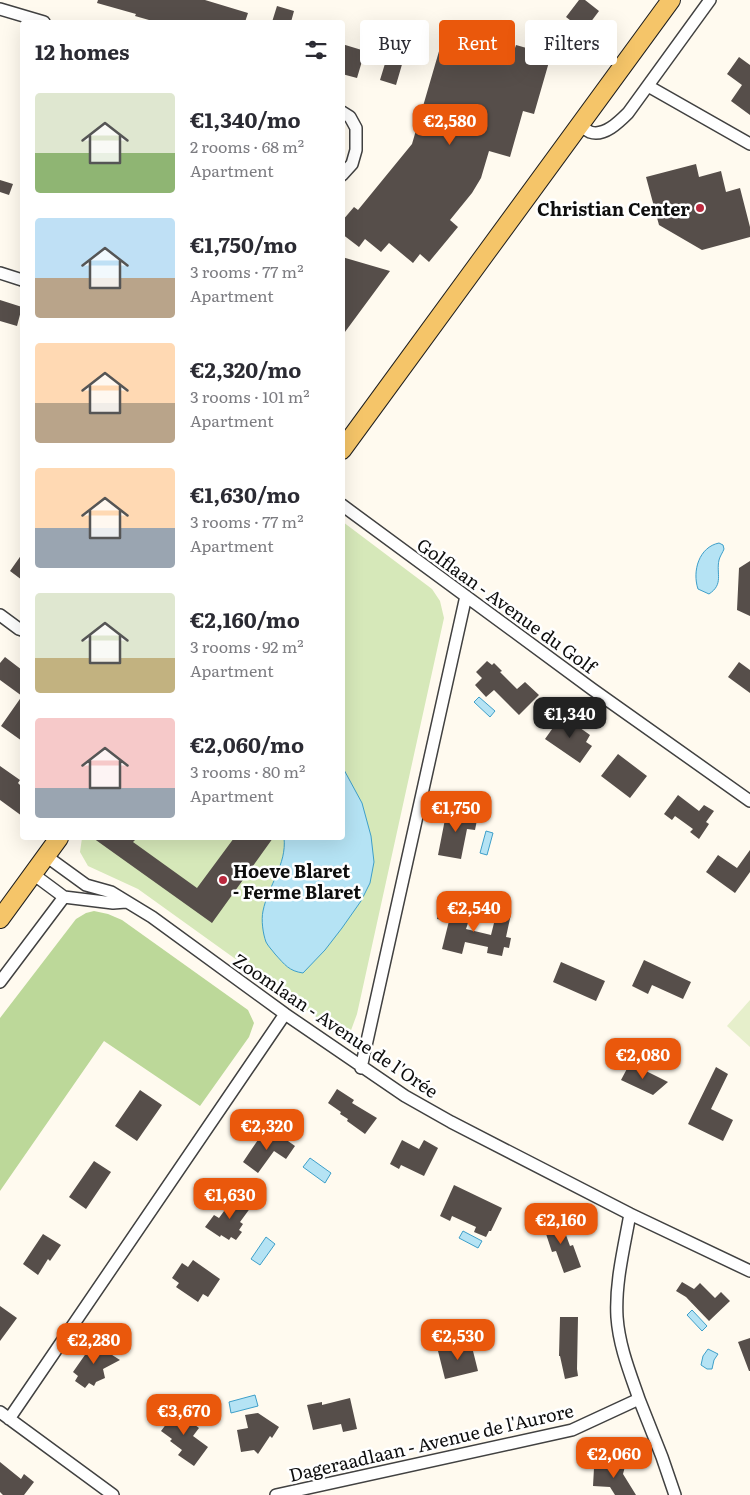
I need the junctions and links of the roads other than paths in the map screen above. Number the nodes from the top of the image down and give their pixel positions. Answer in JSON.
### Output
{"nodes":[{"id":1,"x":671,"y":0,"type":"edge"},
{"id":2,"x":710,"y":0,"type":"edge"},
{"id":3,"x":0,"y":9,"type":"edge"},
{"id":4,"x":37,"y":20,"type":"edge"},
{"id":5,"x":648,"y":86,"type":"junction"},
{"id":6,"x":345,"y":114,"type":"edge"},
{"id":7,"x":580,"y":126,"type":"junction"},
{"id":8,"x":750,"y":144,"type":"edge"},
{"id":9,"x":345,"y":172,"type":"edge"},
{"id":10,"x":0,"y":273,"type":"edge"},
{"id":11,"x":20,"y":279,"type":"edge"},
{"id":12,"x":345,"y":446,"type":"edge"},
{"id":13,"x":345,"y":507,"type":"edge"},
{"id":14,"x":466,"y":596,"type":"junction"},
{"id":15,"x":0,"y":615,"type":"edge"},
{"id":16,"x":20,"y":629,"type":"edge"},
{"id":17,"x":750,"y":801,"type":"edge"},
{"id":18,"x":58,"y":840,"type":"edge"},
{"id":19,"x":46,"y":856,"type":"junction"},
{"id":20,"x":33,"y":874,"type":"junction"},
{"id":21,"x":64,"y":897,"type":"junction"},
{"id":22,"x":126,"y":902,"type":"junction"},
{"id":23,"x":1,"y":917,"type":"edge"},
{"id":24,"x":0,"y":982,"type":"edge"},
{"id":25,"x":285,"y":1014,"type":"junction"},
{"id":26,"x":361,"y":1068,"type":"junction"},
{"id":27,"x":630,"y":1214,"type":"junction"},
{"id":28,"x":750,"y":1271,"type":"edge"},
{"id":29,"x":639,"y":1399,"type":"junction"},
{"id":30,"x":4,"y":1416,"type":"edge"},
{"id":31,"x":113,"y":1495,"type":"edge"},
{"id":32,"x":276,"y":1495,"type":"edge"},
{"id":33,"x":675,"y":1495,"type":"edge"}],
"edges":[{"from":1,"to":7,"type":"main road"},
{"from":2,"to":5,"type":"street"},
{"from":3,"to":4,"type":"street"},
{"from":5,"to":7,"type":"street"},
{"from":5,"to":8,"type":"street"},
{"from":6,"to":9,"type":"street"},
{"from":7,"to":12,"type":"main road"},
{"from":10,"to":11,"type":"street"},
{"from":13,"to":14,"type":"street","name":"Golflaan - Avenue du Golf"},
{"from":14,"to":17,"type":"street","name":"Golflaan - Avenue du Golf"},
{"from":14,"to":26,"type":"street"},
{"from":15,"to":16,"type":"street"},
{"from":18,"to":19,"type":"main road"},
{"from":19,"to":20,"type":"main road"},
{"from":19,"to":22,"type":"street","name":"Zoomlaan - Avenue de l'Orée"},
{"from":20,"to":21,"type":"street","name":"Zoomlaan - Avenue de l'Orée"},
{"from":20,"to":23,"type":"main road"},
{"from":21,"to":22,"type":"street","name":"Zoomlaan - Avenue de l'Orée"},
{"from":21,"to":24,"type":"street"},
{"from":22,"to":25,"type":"street","name":"Zoomlaan - Avenue de l'Orée"},
{"from":25,"to":26,"type":"street","name":"Zoomlaan - Avenue de l'Orée"},
{"from":25,"to":30,"type":"street"},
{"from":26,"to":27,"type":"street","name":"Zoomlaan - Avenue de l'Orée"},
{"from":27,"to":28,"type":"street","name":"Zoomlaan - Avenue de l'Orée"},
{"from":27,"to":29,"type":"street"},
{"from":29,"to":32,"type":"street","name":"Dageraadlaan - Avenue de l'Aurore"},
{"from":29,"to":33,"type":"street"},
{"from":30,"to":31,"type":"street"}]}
